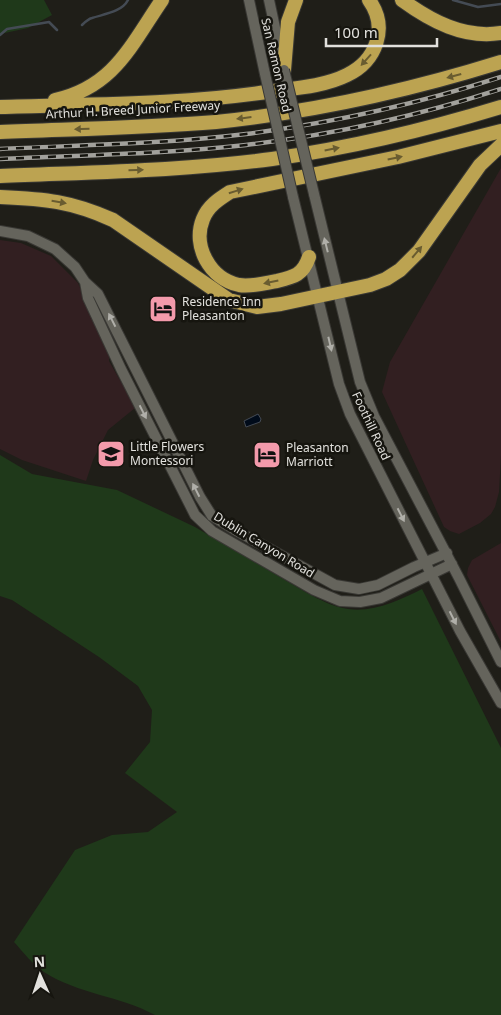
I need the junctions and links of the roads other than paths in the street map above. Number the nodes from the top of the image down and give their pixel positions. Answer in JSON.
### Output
{"nodes":[{"id":1,"x":162,"y":0,"type":"edge"},
{"id":2,"x":249,"y":0,"type":"edge"},
{"id":3,"x":268,"y":0,"type":"edge"},
{"id":4,"x":296,"y":0,"type":"edge"},
{"id":5,"x":369,"y":0,"type":"edge"},
{"id":6,"x":402,"y":0,"type":"edge"},
{"id":7,"x":501,"y":33,"type":"edge"},
{"id":8,"x":501,"y":62,"type":"edge"},
{"id":9,"x":284,"y":70,"type":"junction"},
{"id":10,"x":0,"y":107,"type":"edge"},
{"id":11,"x":20,"y":107,"type":"junction"},
{"id":12,"x":501,"y":107,"type":"edge"},
{"id":13,"x":501,"y":131,"type":"edge"},
{"id":14,"x":0,"y":132,"type":"edge"},
{"id":15,"x":299,"y":133,"type":"joint"},
{"id":16,"x":279,"y":136,"type":"joint"},
{"id":17,"x":501,"y":145,"type":"edge"},
{"id":18,"x":0,"y":176,"type":"edge"},
{"id":19,"x":0,"y":197,"type":"edge"},
{"id":20,"x":0,"y":231,"type":"edge"},
{"id":21,"x":309,"y":257,"type":"junction"},
{"id":22,"x":85,"y":282,"type":"junction"},
{"id":23,"x":338,"y":293,"type":"junction"},
{"id":24,"x":318,"y":297,"type":"junction"},
{"id":25,"x":446,"y":553,"type":"junction"},
{"id":26,"x":425,"y":562,"type":"junction"},
{"id":27,"x":452,"y":564,"type":"junction"},
{"id":28,"x":431,"y":574,"type":"junction"},
{"id":29,"x":501,"y":662,"type":"edge"},
{"id":30,"x":501,"y":703,"type":"edge"}],
"edges":[{"from":1,"to":11,"type":"highway"},
{"from":2,"to":16,"type":"main road","name":"San Ramon Road","bridge":true},
{"from":3,"to":9,"type":"main road","name":"San Ramon Road"},
{"from":4,"to":9,"type":"highway"},
{"from":5,"to":11,"type":"highway","one_way":true},
{"from":6,"to":7,"type":"highway"},
{"from":8,"to":14,"type":"highway","name":"Arthur H. Breed Junior Freeway","one_way":true},
{"from":9,"to":15,"type":"main road","name":"San Ramon Road","bridge":true},
{"from":10,"to":11,"type":"highway"},
{"from":18,"to":12,"type":"highway","one_way":true},
{"from":21,"to":13,"type":"highway","one_way":true},
{"from":23,"to":15,"type":"main road","name":"Foothill Road","one_way":true,"bridge":true},
{"from":16,"to":21,"type":"main road","name":"Foothill Road","bridge":true},
{"from":23,"to":17,"type":"highway","one_way":true},
{"from":19,"to":24,"type":"highway","one_way":true},
{"from":20,"to":22,"type":"main road","name":"Dublin Canyon Road"},
{"from":21,"to":24,"type":"main road","name":"Foothill Road"},
{"from":26,"to":22,"type":"main road","name":"Dublin Canyon Road","one_way":true},
{"from":22,"to":28,"type":"main road","name":"Dublin Canyon Road","one_way":true},
{"from":23,"to":24,"type":"highway"},
{"from":23,"to":25,"type":"main road","name":"Foothill Road"},
{"from":24,"to":26,"type":"main road","name":"Foothill Road","one_way":true},
{"from":25,"to":26,"type":"main road","name":"Dublin Canyon Road"},
{"from":25,"to":27,"type":"main road","name":"Foothill Road"},
{"from":26,"to":28,"type":"main road","name":"Foothill Road"},
{"from":27,"to":28,"type":"main road","name":"Dublin Canyon Road"},
{"from":27,"to":29,"type":"main road","name":"Foothill Road"},
{"from":28,"to":30,"type":"main road","name":"Foothill Road","one_way":true}]}
